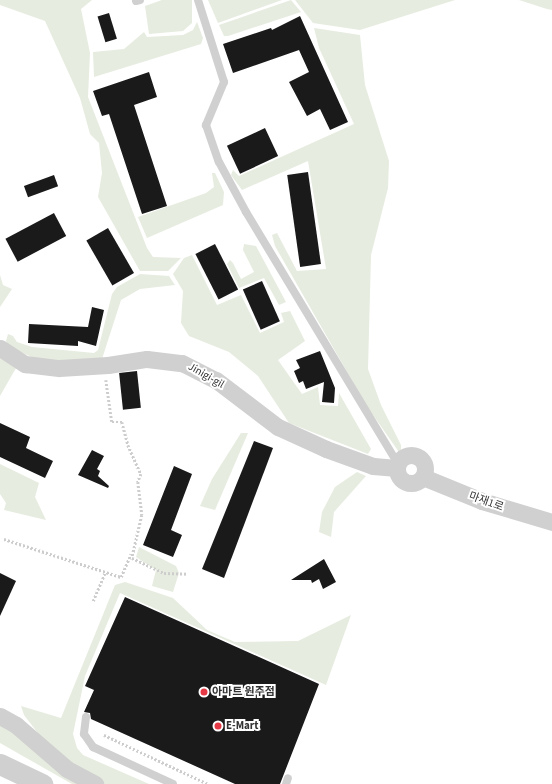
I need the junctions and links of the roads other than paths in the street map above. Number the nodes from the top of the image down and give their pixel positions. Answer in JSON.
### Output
{"nodes":[{"id":1,"x":198,"y":0,"type":"edge"},
{"id":2,"x":0,"y":348,"type":"edge"},
{"id":3,"x":397,"y":466,"type":"junction"},
{"id":4,"x":552,"y":522,"type":"edge"},
{"id":5,"x":0,"y":716,"type":"edge"},
{"id":6,"x":86,"y":717,"type":"dead end"},
{"id":7,"x":0,"y":764,"type":"edge"},
{"id":8,"x":42,"y":784,"type":"edge"},
{"id":9,"x":94,"y":784,"type":"edge"},
{"id":10,"x":172,"y":784,"type":"edge"}],
"edges":[{"from":1,"to":3,"type":"lane"},
{"from":2,"to":3,"type":"street","name":"Jinigi-gil"},
{"from":3,"to":4,"type":"street","name":"마재1로"},
{"from":5,"to":9,"type":"street"},
{"from":6,"to":10,"type":"lane"},
{"from":7,"to":8,"type":"street"}]}
